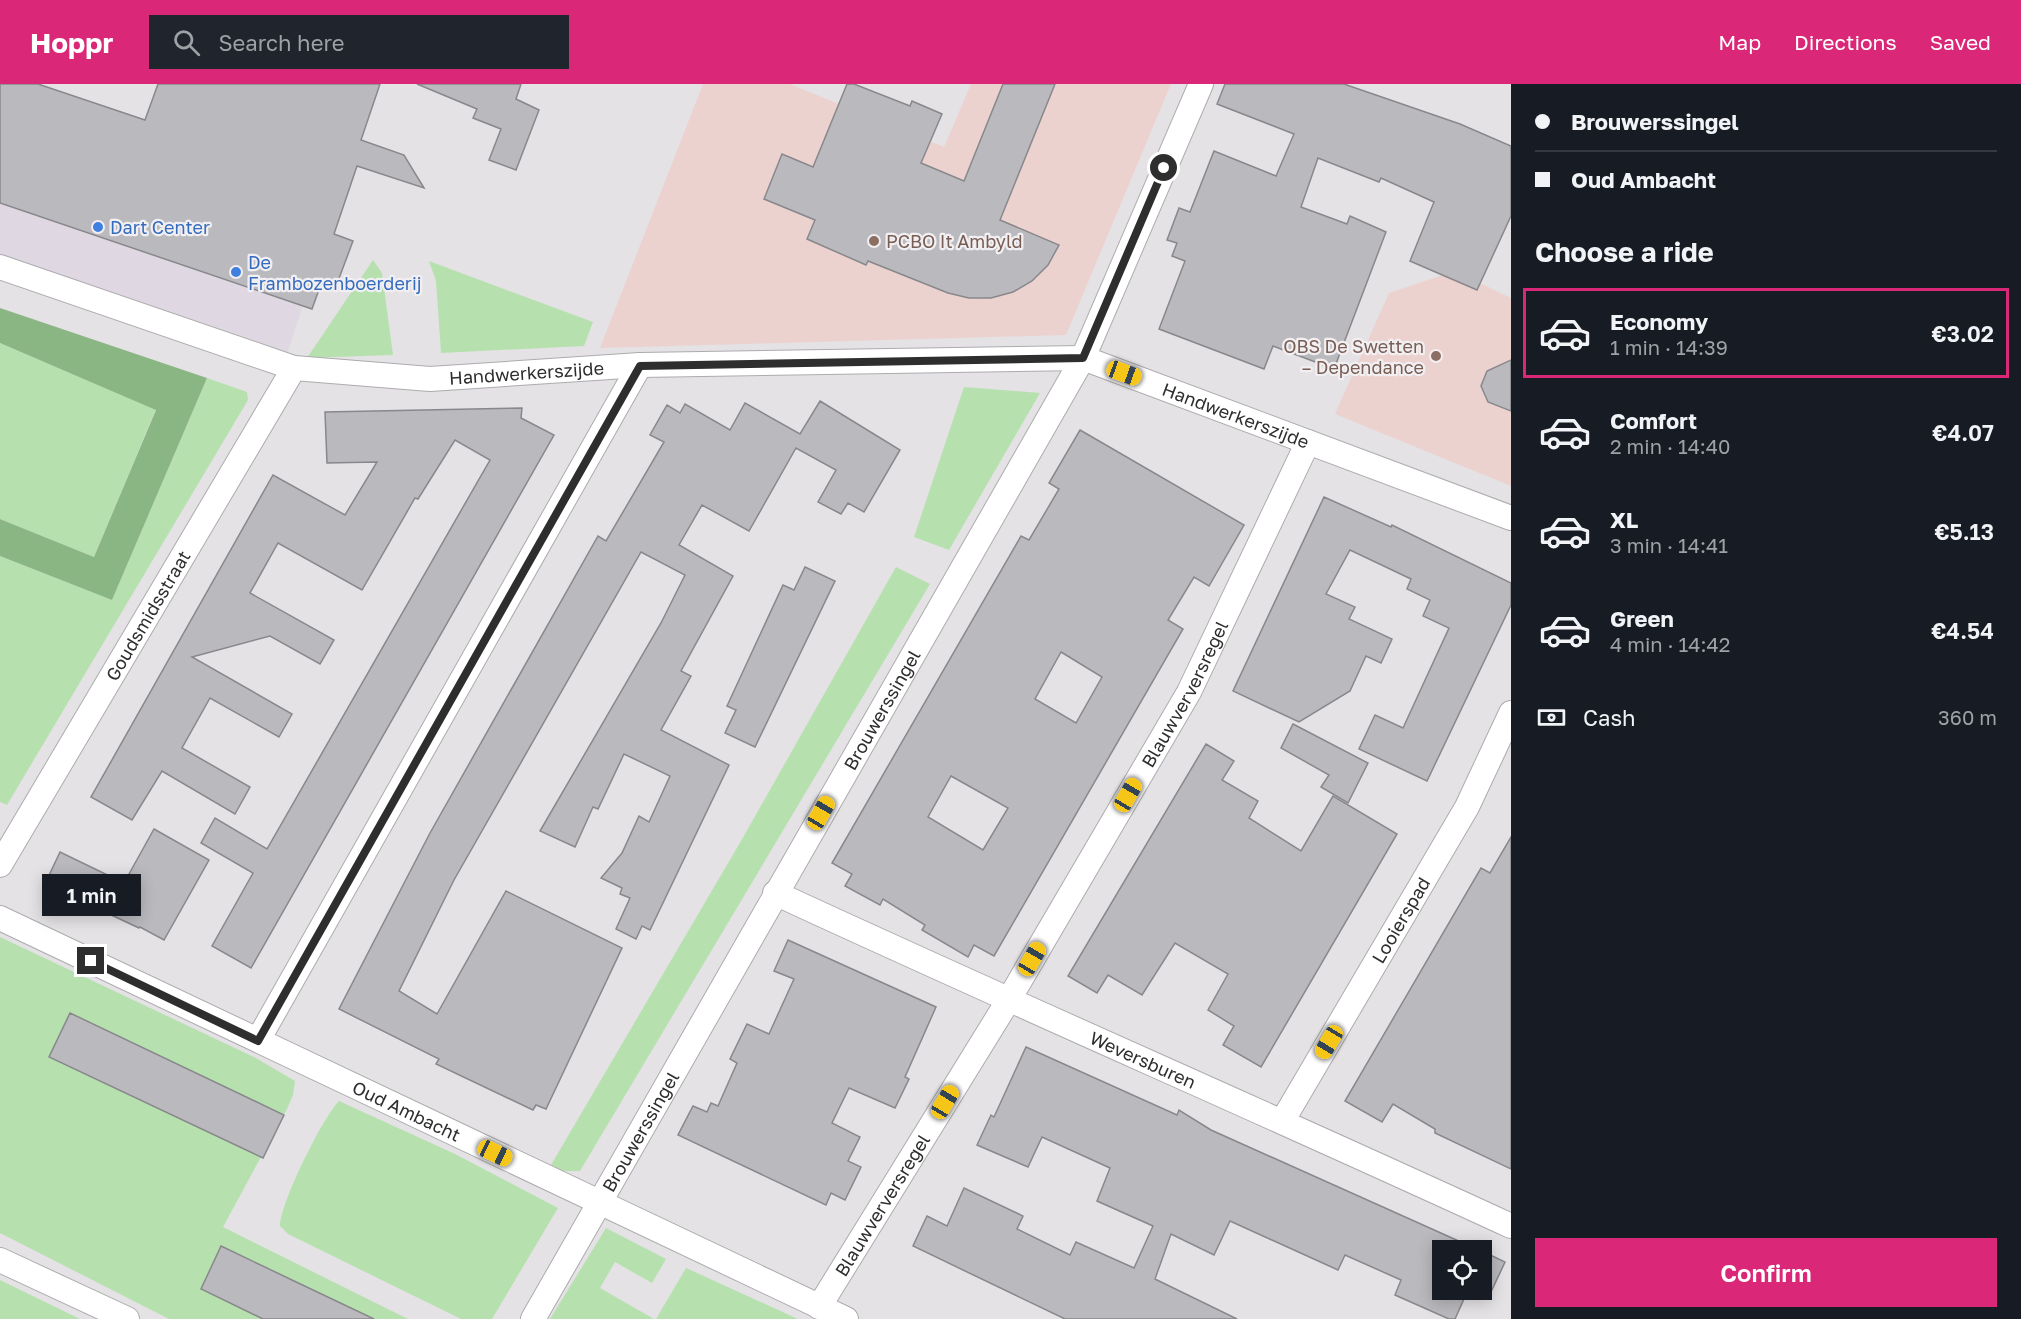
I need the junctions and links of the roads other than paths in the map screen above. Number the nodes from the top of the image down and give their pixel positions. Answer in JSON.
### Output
{"nodes":[{"id":1,"x":1200,"y":84,"type":"edge"},
{"id":2,"x":0,"y":267,"type":"edge"},
{"id":3,"x":1083,"y":358,"type":"junction"},
{"id":4,"x":640,"y":366,"type":"junction"},
{"id":5,"x":294,"y":368,"type":"junction"},
{"id":6,"x":1308,"y":442,"type":"junction"},
{"id":7,"x":1511,"y":518,"type":"edge"},
{"id":8,"x":1511,"y":713,"type":"edge"},
{"id":9,"x":0,"y":865,"type":"edge"},
{"id":10,"x":775,"y":893,"type":"junction"},
{"id":11,"x":0,"y":918,"type":"edge"},
{"id":12,"x":1008,"y":1000,"type":"junction"},
{"id":13,"x":258,"y":1041,"type":"junction"},
{"id":14,"x":1283,"y":1120,"type":"junction"},
{"id":15,"x":598,"y":1202,"type":"junction"},
{"id":16,"x":1511,"y":1226,"type":"edge"},
{"id":17,"x":0,"y":1260,"type":"edge"},
{"id":18,"x":819,"y":1307,"type":"junction"},
{"id":19,"x":127,"y":1319,"type":"edge"},
{"id":20,"x":533,"y":1319,"type":"edge"},
{"id":21,"x":846,"y":1319,"type":"edge"}],
"edges":[{"from":1,"to":3,"type":"street","name":"Brouwerssingel"},
{"from":2,"to":5,"type":"street","name":"Handwerkerszijde"},
{"from":3,"to":4,"type":"street","name":"Handwerkerszijde"},
{"from":3,"to":6,"type":"street","name":"Handwerkerszijde"},
{"from":3,"to":10,"type":"street","name":"Brouwerssingel"},
{"from":4,"to":5,"type":"street","name":"Handwerkerszijde"},
{"from":4,"to":13,"type":"street"},
{"from":5,"to":9,"type":"street","name":"Goudsmidsstraat"},
{"from":6,"to":7,"type":"street","name":"Handwerkerszijde"},
{"from":6,"to":12,"type":"street","name":"Blauwverversregel"},
{"from":8,"to":14,"type":"street","name":"Looierspad"},
{"from":10,"to":12,"type":"street","name":"Weversburen"},
{"from":10,"to":15,"type":"street","name":"Brouwerssingel"},
{"from":11,"to":13,"type":"street","name":"Oud Ambacht"},
{"from":12,"to":14,"type":"street","name":"Weversburen"},
{"from":12,"to":18,"type":"street","name":"Blauwverversregel"},
{"from":13,"to":15,"type":"street","name":"Oud Ambacht"},
{"from":14,"to":16,"type":"street","name":"Weversburen"},
{"from":15,"to":18,"type":"street","name":"Oud Ambacht"},
{"from":15,"to":20,"type":"street","name":"Brouwerssingel"},
{"from":17,"to":19,"type":"street"},
{"from":18,"to":21,"type":"street","name":"Oud Ambacht"}]}
